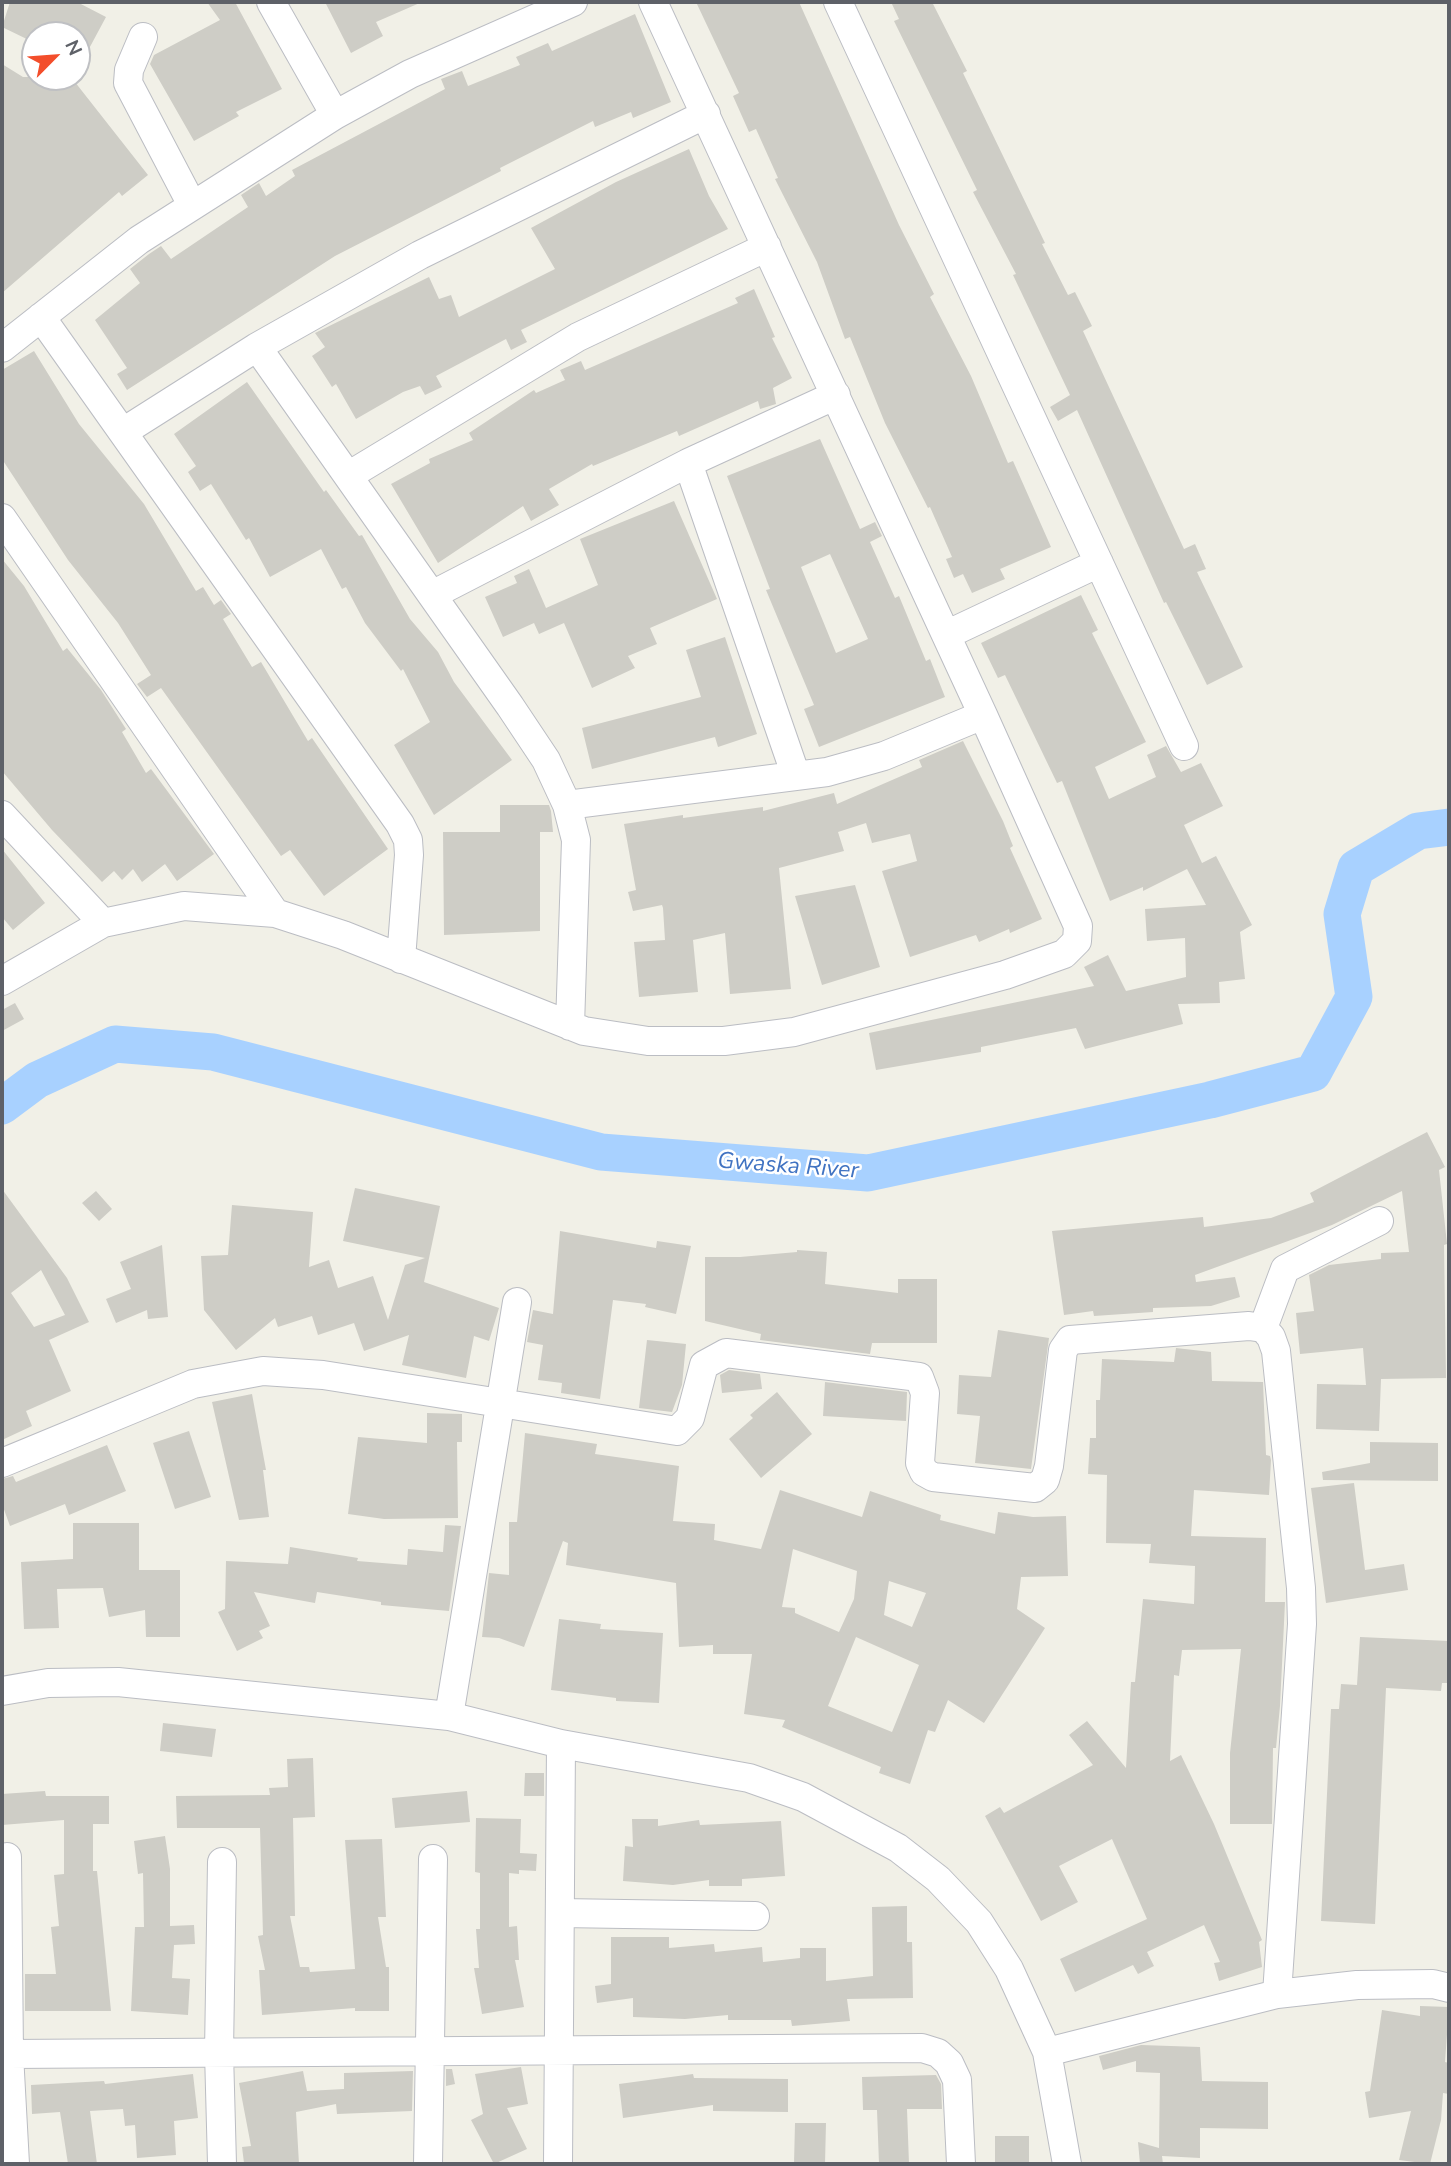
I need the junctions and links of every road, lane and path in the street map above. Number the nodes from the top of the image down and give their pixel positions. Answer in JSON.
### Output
{"nodes":[{"id":1,"x":271,"y":2,"type":"edge"},
{"id":2,"x":573,"y":2,"type":"edge"},
{"id":3,"x":653,"y":2,"type":"edge"},
{"id":4,"x":838,"y":2,"type":"edge"},
{"id":5,"x":144,"y":37,"type":"dead end"},
{"id":6,"x":706,"y":114,"type":"junction"},
{"id":7,"x":335,"y":115,"type":"junction"},
{"id":8,"x":192,"y":205,"type":"junction"},
{"id":9,"x":767,"y":247,"type":"junction"},
{"id":10,"x":41,"y":317,"type":"junction"},
{"id":11,"x":257,"y":347,"type":"junction"},
{"id":12,"x":2,"y":348,"type":"edge"},
{"id":13,"x":836,"y":395,"type":"junction"},
{"id":14,"x":123,"y":432,"type":"junction"},
{"id":15,"x":688,"y":463,"type":"junction"},
{"id":16,"x":348,"y":476,"type":"junction"},
{"id":17,"x":2,"y":518,"type":"edge"},
{"id":18,"x":1099,"y":563,"type":"junction"},
{"id":19,"x":432,"y":595,"type":"junction"},
{"id":20,"x":946,"y":635,"type":"junction"},
{"id":21,"x":983,"y":715,"type":"junction"},
{"id":22,"x":1184,"y":746,"type":"dead end"},
{"id":23,"x":796,"y":776,"type":"junction"},
{"id":24,"x":567,"y":805,"type":"junction"},
{"id":25,"x":2,"y":815,"type":"edge"},
{"id":26,"x":275,"y":913,"type":"junction"},
{"id":27,"x":103,"y":923,"type":"junction"},
{"id":28,"x":401,"y":959,"type":"junction"},
{"id":29,"x":2,"y":981,"type":"edge"},
{"id":30,"x":570,"y":1026,"type":"junction"},
{"id":31,"x":1379,"y":1221,"type":"dead end"},
{"id":32,"x":517,"y":1302,"type":"dead end"},
{"id":33,"x":1263,"y":1328,"type":"junction"},
{"id":34,"x":499,"y":1404,"type":"junction"},
{"id":35,"x":2,"y":1463,"type":"edge"},
{"id":36,"x":2,"y":1691,"type":"edge"},
{"id":37,"x":449,"y":1716,"type":"junction"},
{"id":38,"x":561,"y":1744,"type":"junction"},
{"id":39,"x":8,"y":1857,"type":"dead end"},
{"id":40,"x":433,"y":1859,"type":"dead end"},
{"id":41,"x":222,"y":1862,"type":"dead end"},
{"id":42,"x":560,"y":1913,"type":"junction"},
{"id":43,"x":755,"y":1916,"type":"dead end"},
{"id":44,"x":1449,"y":1988,"type":"edge"},
{"id":45,"x":1277,"y":1994,"type":"junction"},
{"id":46,"x":558,"y":2049,"type":"junction"},
{"id":47,"x":432,"y":2050,"type":"junction"},
{"id":48,"x":219,"y":2052,"type":"junction"},
{"id":49,"x":1047,"y":2052,"type":"junction"},
{"id":50,"x":9,"y":2054,"type":"junction"},
{"id":51,"x":15,"y":2164,"type":"edge"},
{"id":52,"x":222,"y":2164,"type":"edge"},
{"id":53,"x":428,"y":2164,"type":"edge"},
{"id":54,"x":558,"y":2164,"type":"edge"},
{"id":55,"x":961,"y":2164,"type":"edge"},
{"id":56,"x":1067,"y":2164,"type":"edge"}],
"edges":[{"from":1,"to":7,"type":"street"},
{"from":2,"to":7,"type":"street"},
{"from":3,"to":6,"type":"street"},
{"from":4,"to":18,"type":"street"},
{"from":5,"to":8,"type":"street"},
{"from":6,"to":9,"type":"street"},
{"from":6,"to":11,"type":"street"},
{"from":7,"to":8,"type":"street"},
{"from":8,"to":10,"type":"street"},
{"from":9,"to":13,"type":"street"},
{"from":9,"to":16,"type":"street"},
{"from":10,"to":12,"type":"street"},
{"from":10,"to":14,"type":"street"},
{"from":11,"to":14,"type":"street"},
{"from":11,"to":16,"type":"street"},
{"from":13,"to":15,"type":"street"},
{"from":13,"to":20,"type":"street"},
{"from":14,"to":28,"type":"street"},
{"from":15,"to":19,"type":"street"},
{"from":15,"to":23,"type":"street"},
{"from":16,"to":19,"type":"street"},
{"from":17,"to":26,"type":"street"},
{"from":18,"to":20,"type":"street"},
{"from":18,"to":22,"type":"street"},
{"from":19,"to":24,"type":"street"},
{"from":20,"to":21,"type":"street"},
{"from":21,"to":23,"type":"street"},
{"from":21,"to":30,"type":"street"},
{"from":23,"to":24,"type":"street"},
{"from":24,"to":30,"type":"street"},
{"from":25,"to":27,"type":"street"},
{"from":26,"to":27,"type":"street"},
{"from":26,"to":28,"type":"street"},
{"from":27,"to":29,"type":"street"},
{"from":28,"to":30,"type":"street"},
{"from":31,"to":33,"type":"street"},
{"from":32,"to":34,"type":"street"},
{"from":33,"to":34,"type":"street"},
{"from":33,"to":45,"type":"street"},
{"from":34,"to":35,"type":"street"},
{"from":34,"to":37,"type":"street"},
{"from":36,"to":37,"type":"street"},
{"from":37,"to":38,"type":"street"},
{"from":38,"to":42,"type":"street"},
{"from":38,"to":49,"type":"street"},
{"from":39,"to":50,"type":"street"},
{"from":40,"to":47,"type":"street"},
{"from":41,"to":48,"type":"street"},
{"from":42,"to":43,"type":"street"},
{"from":42,"to":46,"type":"street"},
{"from":44,"to":45,"type":"street"},
{"from":45,"to":49,"type":"street"},
{"from":46,"to":47,"type":"street"},
{"from":46,"to":54,"type":"street"},
{"from":46,"to":55,"type":"street"},
{"from":47,"to":48,"type":"street"},
{"from":47,"to":53,"type":"street"},
{"from":48,"to":50,"type":"street"},
{"from":48,"to":52,"type":"street"},
{"from":49,"to":56,"type":"street"},
{"from":50,"to":51,"type":"street"}]}
